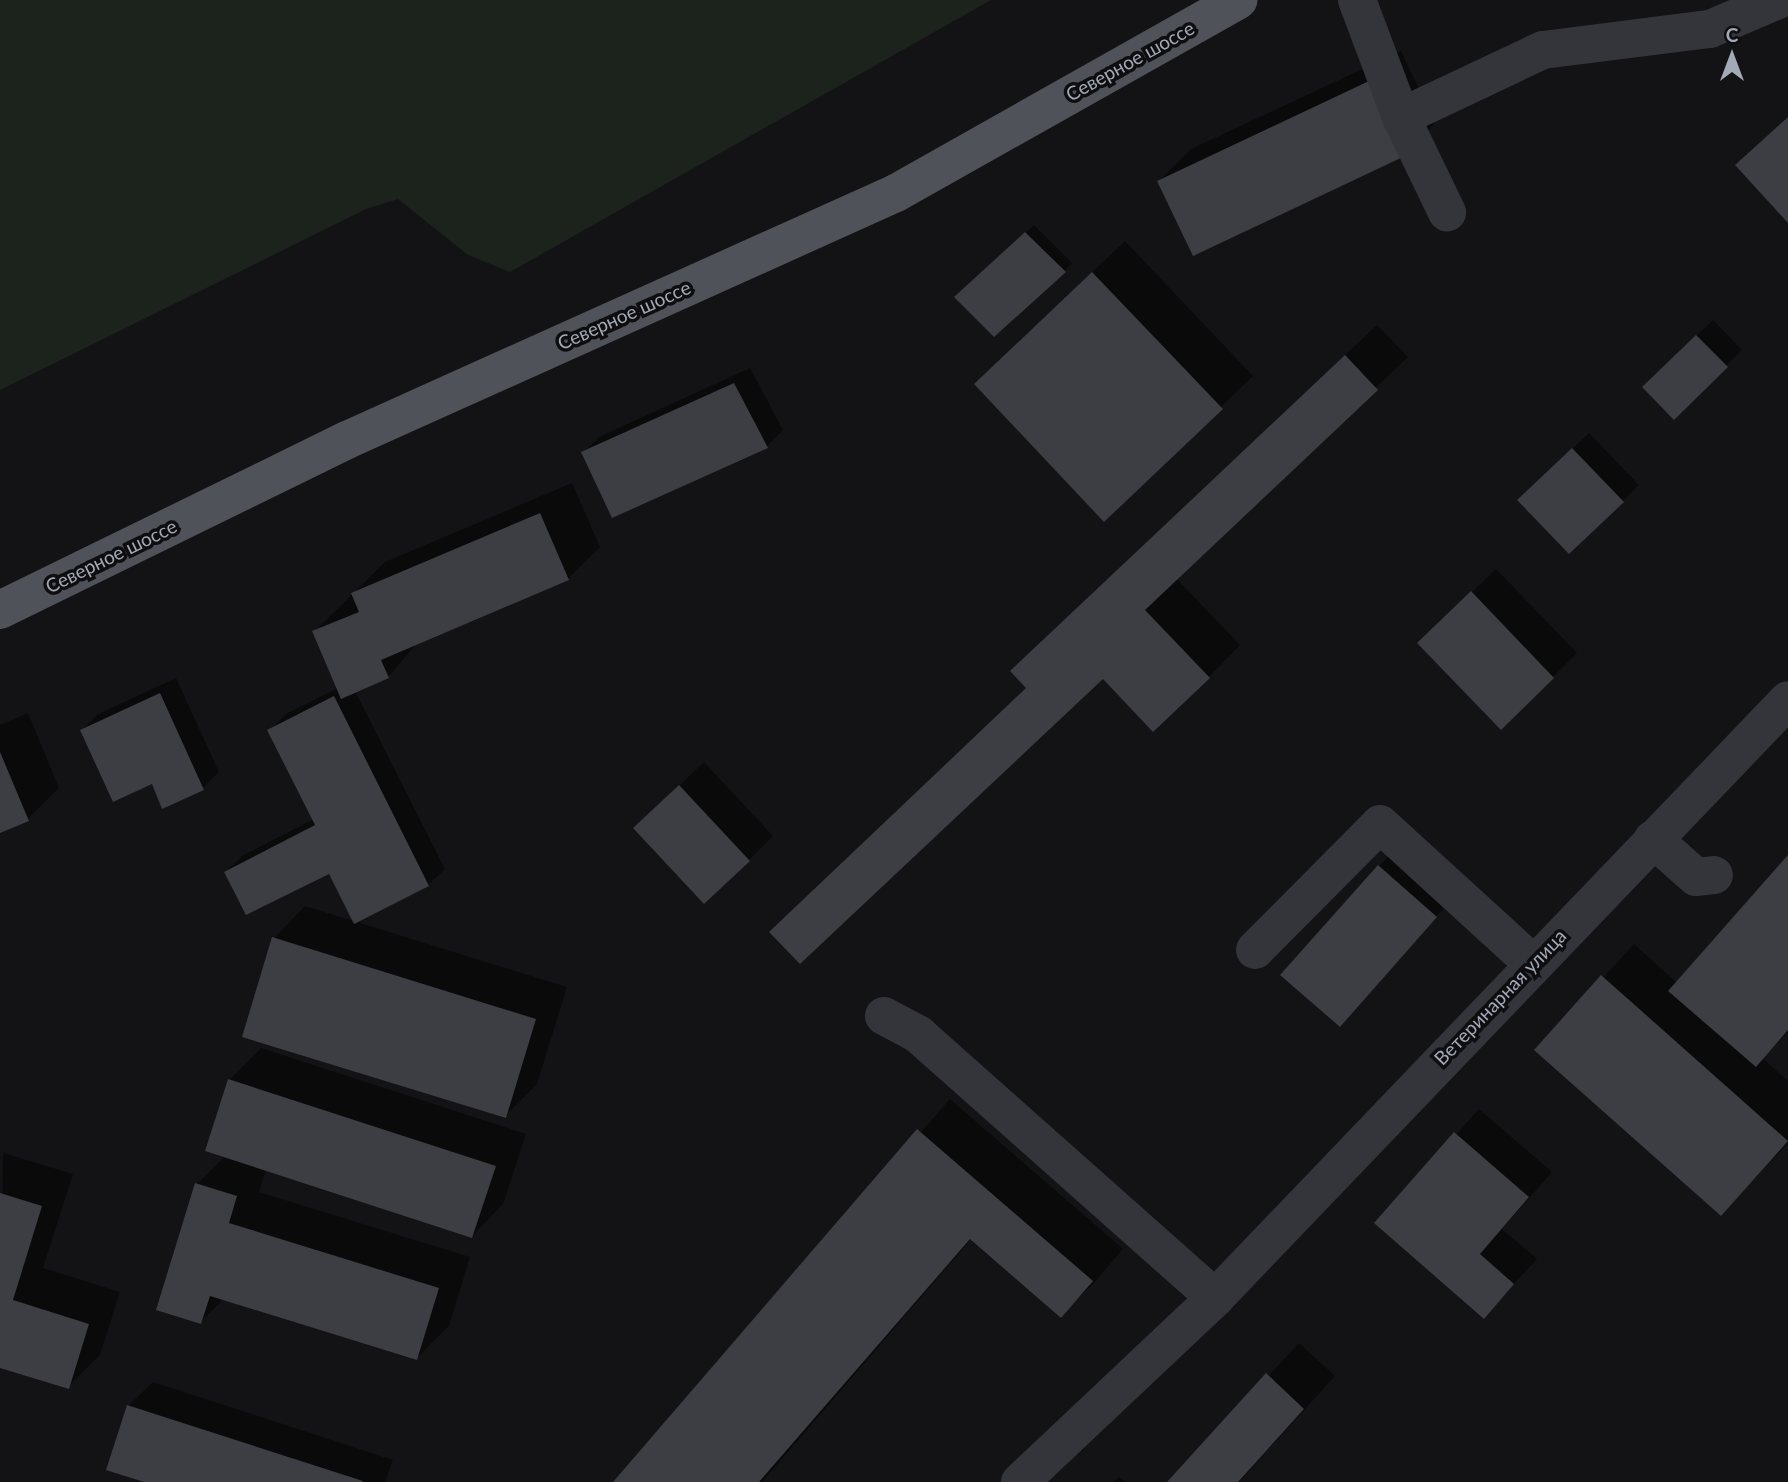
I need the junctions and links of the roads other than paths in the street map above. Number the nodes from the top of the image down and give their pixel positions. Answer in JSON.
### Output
{"nodes":[{"id":1,"x":1238,"y":0,"type":"edge"},
{"id":2,"x":1357,"y":0,"type":"edge"},
{"id":3,"x":1778,"y":0,"type":"edge"},
{"id":4,"x":1401,"y":117,"type":"junction"},
{"id":5,"x":1447,"y":212,"type":"dead end"},
{"id":6,"x":0,"y":610,"type":"edge"},
{"id":7,"x":1788,"y":700,"type":"edge"},
{"id":8,"x":1653,"y":839,"type":"junction"},
{"id":9,"x":1714,"y":875,"type":"dead end"},
{"id":10,"x":1255,"y":950,"type":"dead end"},
{"id":11,"x":1532,"y":963,"type":"junction"},
{"id":12,"x":884,"y":1016,"type":"dead end"},
{"id":13,"x":1215,"y":1297,"type":"junction"},
{"id":14,"x":1020,"y":1482,"type":"edge"}],
"edges":[{"from":1,"to":6,"type":"main road","name":"Северное шоссе"},
{"from":2,"to":4,"type":"street"},
{"from":3,"to":4,"type":"street"},
{"from":4,"to":5,"type":"street"},
{"from":7,"to":8,"type":"street","name":"Ветеринарная улица"},
{"from":8,"to":9,"type":"street"},
{"from":8,"to":11,"type":"street","name":"Ветеринарная улица"},
{"from":10,"to":11,"type":"street"},
{"from":11,"to":13,"type":"street","name":"Ветеринарная улица"},
{"from":12,"to":13,"type":"street"},
{"from":13,"to":14,"type":"street","name":"Ветеринарная улица"}]}
